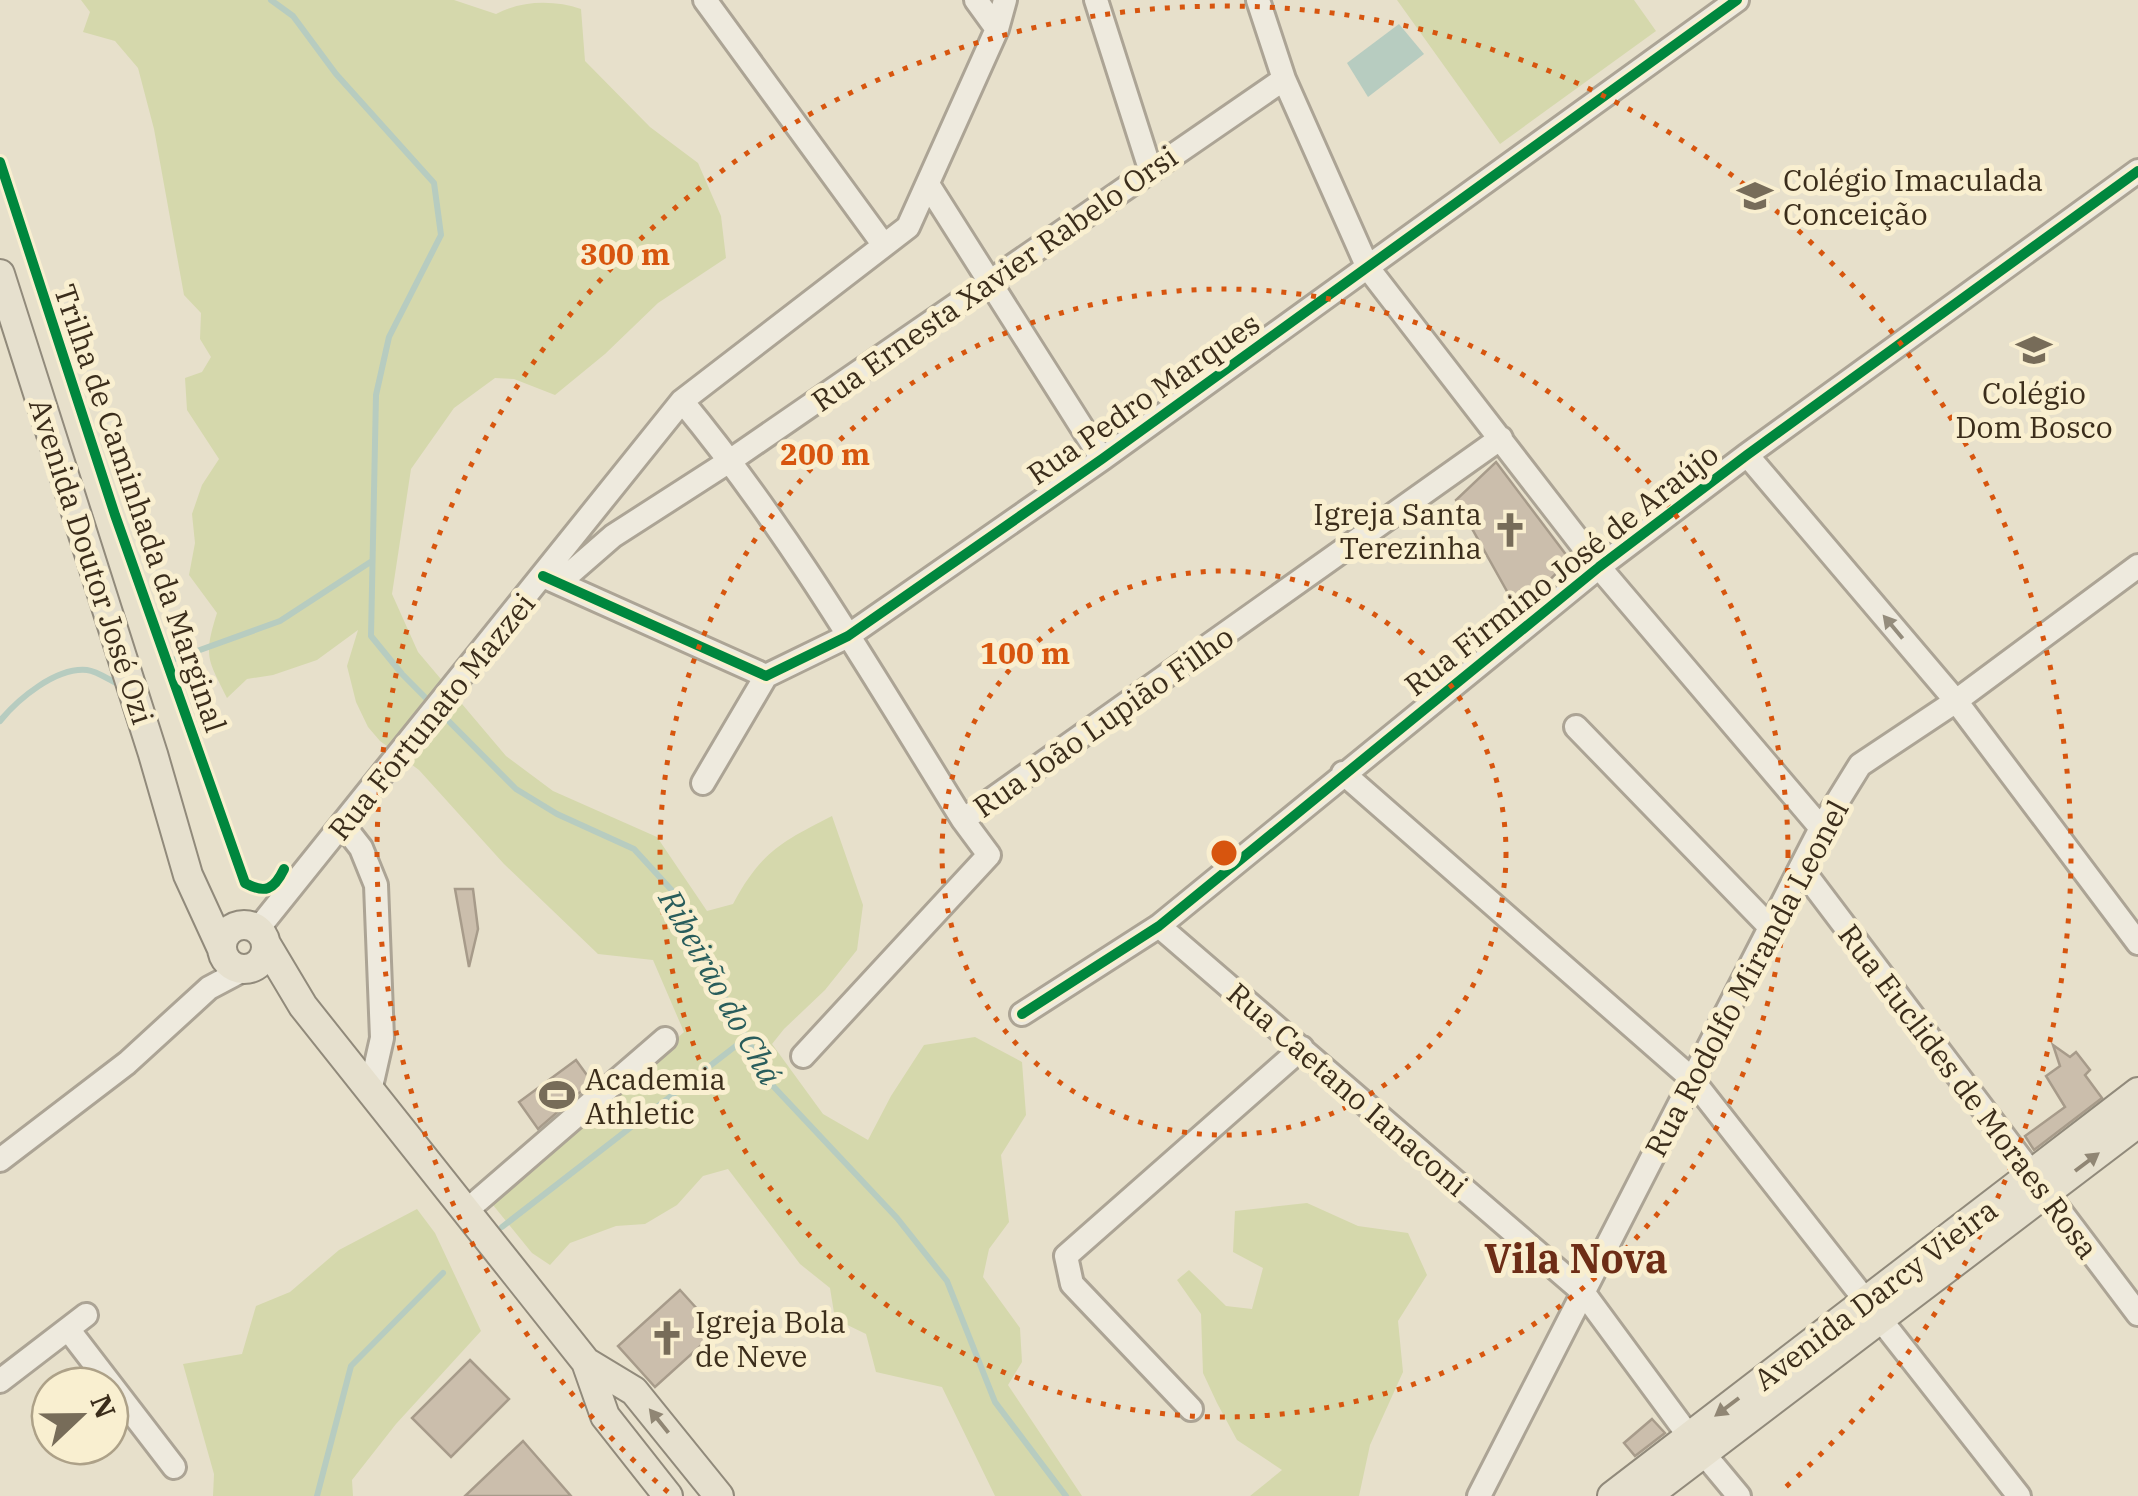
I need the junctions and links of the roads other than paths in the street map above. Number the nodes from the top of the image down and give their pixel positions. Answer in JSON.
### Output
{"nodes":[{"id":1,"x":705,"y":0,"type":"edge"},
{"id":2,"x":976,"y":0,"type":"edge"},
{"id":3,"x":1005,"y":0,"type":"edge"},
{"id":4,"x":1096,"y":0,"type":"edge"},
{"id":5,"x":1258,"y":0,"type":"edge"},
{"id":6,"x":1737,"y":0,"type":"edge"},
{"id":7,"x":997,"y":29,"type":"junction"},
{"id":8,"x":1284,"y":79,"type":"junction"},
{"id":9,"x":1150,"y":169,"type":"junction"},
{"id":10,"x":2138,"y":170,"type":"edge"},
{"id":11,"x":929,"y":186,"type":"junction"},
{"id":12,"x":883,"y":244,"type":"junction"},
{"id":13,"x":1368,"y":268,"type":"junction"},
{"id":14,"x":0,"y":274,"type":"edge"},
{"id":15,"x":988,"y":282,"type":"junction"},
{"id":16,"x":682,"y":401,"type":"junction"},
{"id":17,"x":1501,"y":438,"type":"junction"},
{"id":18,"x":1747,"y":455,"type":"junction"},
{"id":19,"x":731,"y":460,"type":"junction"},
{"id":20,"x":1102,"y":460,"type":"junction"},
{"id":21,"x":1599,"y":567,"type":"junction"},
{"id":22,"x":2131,"y":572,"type":"edge"},
{"id":23,"x":551,"y":579,"type":"junction"},
{"id":24,"x":2138,"y":596,"type":"edge"},
{"id":25,"x":848,"y":636,"type":"junction"},
{"id":26,"x":766,"y":676,"type":"junction"},
{"id":27,"x":1956,"y":701,"type":"junction"},
{"id":28,"x":1576,"y":727,"type":"dead end"},
{"id":29,"x":1343,"y":773,"type":"junction"},
{"id":30,"x":703,"y":783,"type":"dead end"},
{"id":31,"x":963,"y":820,"type":"junction"},
{"id":32,"x":343,"y":825,"type":"junction"},
{"id":33,"x":1822,"y":828,"type":"junction"},
{"id":34,"x":182,"y":849,"type":"junction"},
{"id":35,"x":1801,"y":868,"type":"junction"},
{"id":36,"x":1158,"y":926,"type":"junction"},
{"id":37,"x":1770,"y":927,"type":"junction"},
{"id":38,"x":255,"y":933,"type":"junction"},
{"id":39,"x":2138,"y":944,"type":"edge"},
{"id":40,"x":234,"y":960,"type":"junction"},
{"id":41,"x":303,"y":1006,"type":"junction"},
{"id":42,"x":1022,"y":1014,"type":"dead end"},
{"id":43,"x":665,"y":1039,"type":"dead end"},
{"id":44,"x":1302,"y":1048,"type":"junction"},
{"id":45,"x":803,"y":1056,"type":"dead end"},
{"id":46,"x":1692,"y":1078,"type":"junction"},
{"id":47,"x":370,"y":1090,"type":"junction"},
{"id":48,"x":2138,"y":1092,"type":"edge"},
{"id":49,"x":2138,"y":1124,"type":"edge"},
{"id":50,"x":0,"y":1160,"type":"edge"},
{"id":51,"x":2039,"y":1183,"type":"junction"},
{"id":52,"x":466,"y":1211,"type":"junction"},
{"id":53,"x":1583,"y":1292,"type":"junction"},
{"id":54,"x":1875,"y":1309,"type":"junction"},
{"id":55,"x":2138,"y":1314,"type":"edge"},
{"id":56,"x":586,"y":1362,"type":"junction"},
{"id":57,"x":0,"y":1381,"type":"edge"},
{"id":58,"x":1191,"y":1409,"type":"dead end"},
{"id":59,"x":1696,"y":1445,"type":"junction"},
{"id":60,"x":174,"y":1467,"type":"dead end"},
{"id":61,"x":1480,"y":1495,"type":"edge"},
{"id":62,"x":668,"y":1496,"type":"edge"},
{"id":63,"x":719,"y":1496,"type":"edge"},
{"id":64,"x":1612,"y":1496,"type":"edge"},
{"id":65,"x":1647,"y":1496,"type":"edge"},
{"id":66,"x":1739,"y":1496,"type":"edge"},
{"id":67,"x":2019,"y":1496,"type":"edge"}],
"edges":[{"from":1,"to":12,"type":"street"},
{"from":2,"to":7,"type":"street"},
{"from":3,"to":7,"type":"street","name":"Rua Fortunato Mazzei"},
{"from":4,"to":9,"type":"street"},
{"from":5,"to":8,"type":"street"},
{"from":6,"to":13,"type":"street","name":"Rua Pedro Marques"},
{"from":7,"to":11,"type":"street","name":"Rua Fortunato Mazzei"},
{"from":8,"to":9,"type":"street","name":"Rua Ernesta Xavier Rabelo Orsi"},
{"from":8,"to":13,"type":"street"},
{"from":9,"to":15,"type":"street","name":"Rua Ernesta Xavier Rabelo Orsi"},
{"from":10,"to":18,"type":"street","name":"Rua Firmino José de Araújo"},
{"from":11,"to":12,"type":"street","name":"Rua Fortunato Mazzei"},
{"from":11,"to":15,"type":"street"},
{"from":12,"to":16,"type":"street","name":"Rua Fortunato Mazzei"},
{"from":13,"to":17,"type":"street"},
{"from":13,"to":20,"type":"street","name":"Rua Pedro Marques"},
{"from":14,"to":34,"type":"main road","name":"Avenida Doutor José Ozi"},
{"from":15,"to":19,"type":"street","name":"Rua Ernesta Xavier Rabelo Orsi"},
{"from":15,"to":20,"type":"street"},
{"from":16,"to":19,"type":"street"},
{"from":16,"to":23,"type":"street","name":"Rua Fortunato Mazzei"},
{"from":17,"to":21,"type":"street"},
{"from":17,"to":31,"type":"street","name":"Rua João Lupião Filho"},
{"from":18,"to":21,"type":"street","name":"Rua Firmino José de Araújo"},
{"from":27,"to":18,"type":"street","one_way":true},
{"from":19,"to":23,"type":"street","name":"Rua Ernesta Xavier Rabelo Orsi"},
{"from":19,"to":25,"type":"street"},
{"from":20,"to":25,"type":"street","name":"Rua Pedro Marques"},
{"from":21,"to":29,"type":"street","name":"Rua Firmino José de Araújo"},
{"from":21,"to":33,"type":"street"},
{"from":22,"to":24,"type":"street"},
{"from":22,"to":27,"type":"street","name":"Rua Rodolfo Miranda Leonel"},
{"from":23,"to":26,"type":"street"},
{"from":23,"to":32,"type":"street","name":"Rua Fortunato Mazzei"},
{"from":25,"to":26,"type":"street","name":"Rua Pedro Marques"},
{"from":25,"to":31,"type":"street"},
{"from":26,"to":30,"type":"street"},
{"from":27,"to":33,"type":"street","name":"Rua Rodolfo Miranda Leonel"},
{"from":27,"to":39,"type":"street"},
{"from":28,"to":37,"type":"street"},
{"from":29,"to":36,"type":"street","name":"Rua Firmino José de Araújo"},
{"from":29,"to":46,"type":"street"},
{"from":31,"to":45,"type":"street","name":"Rua João Lupião Filho"},
{"from":32,"to":38,"type":"street","name":"Rua Fortunato Mazzei"},
{"from":32,"to":47,"type":"street"},
{"from":33,"to":35,"type":"street","name":"Rua Rodolfo Miranda Leonel"},
{"from":34,"to":38,"type":"main road"},
{"from":34,"to":40,"type":"main road","name":"Avenida Doutor José Ozi"},
{"from":35,"to":37,"type":"street","name":"Rua Rodolfo Miranda Leonel"},
{"from":35,"to":51,"type":"street","name":"Rua Euclides de Moraes Rosa"},
{"from":36,"to":42,"type":"street","name":"Rua Firmino José de Araújo"},
{"from":36,"to":44,"type":"street","name":"Rua Caetano Ianaconi"},
{"from":37,"to":46,"type":"street","name":"Rua Rodolfo Miranda Leonel"},
{"from":38,"to":40,"type":"main road"},
{"from":38,"to":40,"type":"main road"},
{"from":38,"to":41,"type":"main road"},
{"from":40,"to":41,"type":"main road"},
{"from":40,"to":50,"type":"street"},
{"from":41,"to":47,"type":"main road"},
{"from":43,"to":52,"type":"street"},
{"from":44,"to":53,"type":"street","name":"Rua Caetano Ianaconi"},
{"from":44,"to":58,"type":"street"},
{"from":46,"to":53,"type":"street","name":"Rua Rodolfo Miranda Leonel"},
{"from":46,"to":54,"type":"street"},
{"from":47,"to":52,"type":"main road"},
{"from":48,"to":51,"type":"main road","name":"Avenida Darcy Vieira"},
{"from":51,"to":49,"type":"main road","name":"Avenida Darcy Vieira","one_way":true},
{"from":51,"to":54,"type":"main road","name":"Avenida Darcy Vieira"},
{"from":51,"to":55,"type":"street","name":"Rua Euclides de Moraes Rosa"},
{"from":52,"to":56,"type":"main road"},
{"from":53,"to":59,"type":"street","name":"Rua Caetano Ianaconi"},
{"from":53,"to":61,"type":"street","name":"Rua Rodolfo Miranda Leonel"},
{"from":54,"to":59,"type":"main road","name":"Avenida Darcy Vieira"},
{"from":54,"to":67,"type":"street"},
{"from":56,"to":62,"type":"main road"},
{"from":63,"to":56,"type":"main road","one_way":true},
{"from":57,"to":60,"type":"street"},
{"from":59,"to":64,"type":"main road","name":"Avenida Darcy Vieira"},
{"from":59,"to":65,"type":"main road","name":"Avenida Darcy Vieira"},
{"from":59,"to":66,"type":"street","name":"Rua Caetano Ianaconi"}]}
